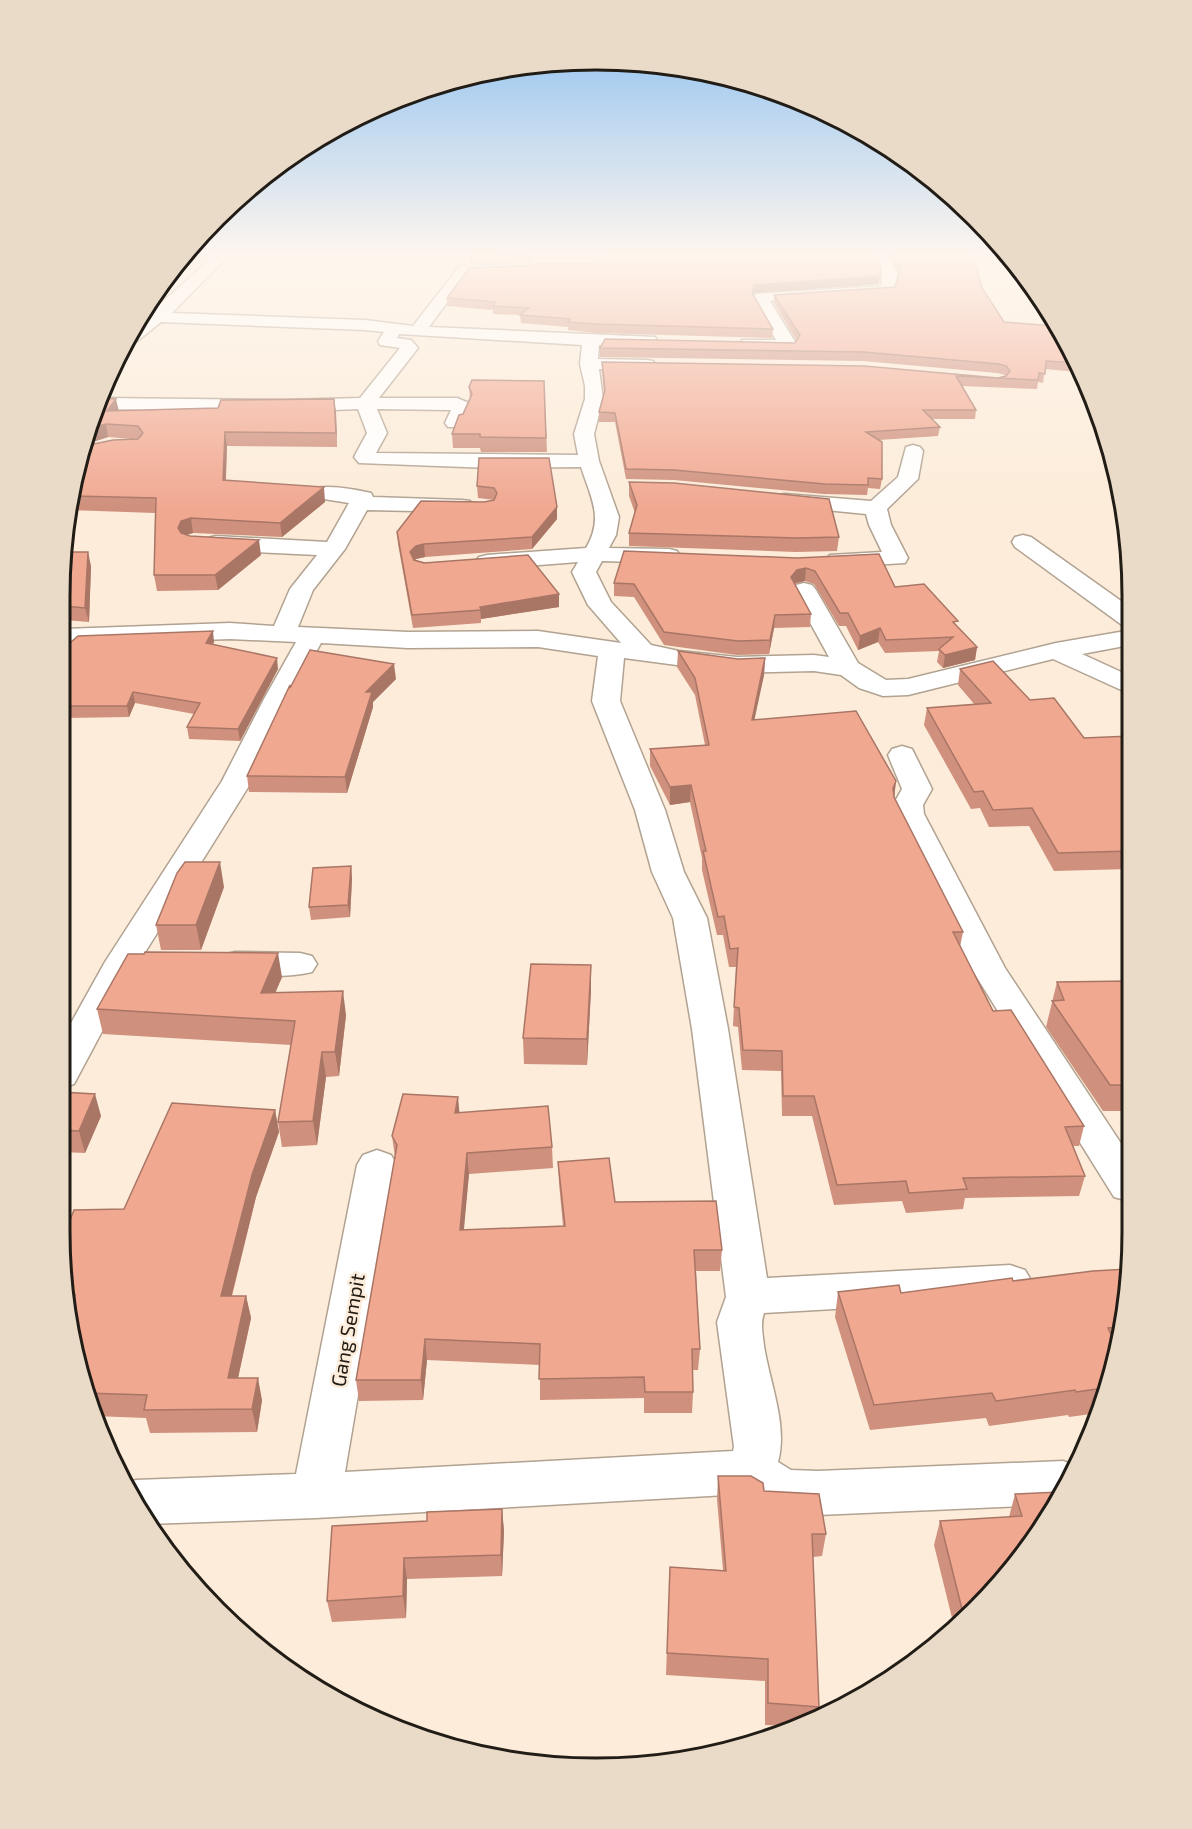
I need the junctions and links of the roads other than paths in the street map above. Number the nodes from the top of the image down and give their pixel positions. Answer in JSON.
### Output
{"nodes":[{"id":1,"x":388,"y":337,"type":"edge"},
{"id":2,"x":540,"y":337,"type":"edge"},
{"id":3,"x":783,"y":337,"type":"edge"},
{"id":4,"x":591,"y":340,"type":"junction"},
{"id":5,"x":666,"y":341,"type":"edge"},
{"id":6,"x":733,"y":343,"type":"edge"},
{"id":7,"x":788,"y":345,"type":"junction"},
{"id":8,"x":809,"y":346,"type":"edge"},
{"id":9,"x":589,"y":364,"type":"junction"},
{"id":10,"x":660,"y":366,"type":"edge"},
{"id":11,"x":365,"y":402,"type":"junction"},
{"id":12,"x":107,"y":404,"type":"edge"},
{"id":13,"x":455,"y":423,"type":"edge"},
{"id":14,"x":913,"y":451,"type":"dead end"},
{"id":15,"x":589,"y":461,"type":"junction"},
{"id":16,"x":598,"y":487,"type":"junction"},
{"id":17,"x":620,"y":487,"type":"dead end"},
{"id":18,"x":318,"y":493,"type":"edge"},
{"id":19,"x":769,"y":498,"type":"edge"},
{"id":20,"x":360,"y":503,"type":"junction"},
{"id":21,"x":485,"y":506,"type":"edge"},
{"id":22,"x":876,"y":508,"type":"junction"},
{"id":23,"x":193,"y":542,"type":"edge"},
{"id":24,"x":1023,"y":542,"type":"dead end"},
{"id":25,"x":334,"y":549,"type":"junction"},
{"id":26,"x":593,"y":554,"type":"junction"},
{"id":27,"x":691,"y":556,"type":"edge"},
{"id":28,"x":816,"y":560,"type":"edge"},
{"id":29,"x":470,"y":563,"type":"edge"},
{"id":30,"x":796,"y":582,"type":"edge"},
{"id":31,"x":1122,"y":614,"type":"edge"},
{"id":32,"x":283,"y":633,"type":"junction"},
{"id":33,"x":313,"y":634,"type":"junction"},
{"id":34,"x":70,"y":637,"type":"edge"},
{"id":35,"x":1122,"y":639,"type":"edge"},
{"id":36,"x":627,"y":650,"type":"junction"},
{"id":37,"x":1056,"y":651,"type":"junction"},
{"id":38,"x":848,"y":668,"type":"junction"},
{"id":39,"x":1122,"y":682,"type":"edge"},
{"id":40,"x":902,"y":755,"type":"dead end"},
{"id":41,"x":122,"y":962,"type":"junction"},
{"id":42,"x":158,"y":962,"type":"edge"},
{"id":43,"x":205,"y":963,"type":"edge"},
{"id":44,"x":300,"y":964,"type":"dead end"},
{"id":45,"x":70,"y":1058,"type":"edge"},
{"id":46,"x":377,"y":1165,"type":"dead end"},
{"id":47,"x":1122,"y":1177,"type":"edge"},
{"id":48,"x":1045,"y":1280,"type":"edge"},
{"id":49,"x":748,"y":1297,"type":"junction"},
{"id":50,"x":751,"y":1472,"type":"junction"},
{"id":51,"x":1058,"y":1483,"type":"edge"},
{"id":52,"x":316,"y":1496,"type":"junction"},
{"id":53,"x":145,"y":1502,"type":"edge"}],
"edges":[{"from":1,"to":11,"type":"street"},
{"from":2,"to":4,"type":"street"},
{"from":3,"to":7,"type":"street"},
{"from":4,"to":5,"type":"street"},
{"from":4,"to":9,"type":"street"},
{"from":6,"to":7,"type":"street"},
{"from":7,"to":8,"type":"street"},
{"from":9,"to":10,"type":"street"},
{"from":9,"to":15,"type":"street"},
{"from":11,"to":12,"type":"street"},
{"from":11,"to":13,"type":"street"},
{"from":11,"to":15,"type":"street"},
{"from":14,"to":22,"type":"street"},
{"from":15,"to":16,"type":"street"},
{"from":16,"to":17,"type":"street"},
{"from":16,"to":26,"type":"street"},
{"from":18,"to":20,"type":"street"},
{"from":19,"to":22,"type":"street"},
{"from":20,"to":21,"type":"street"},
{"from":20,"to":25,"type":"street"},
{"from":22,"to":28,"type":"street"},
{"from":23,"to":25,"type":"street"},
{"from":24,"to":31,"type":"street"},
{"from":25,"to":32,"type":"street"},
{"from":26,"to":27,"type":"street"},
{"from":26,"to":29,"type":"street"},
{"from":26,"to":36,"type":"street"},
{"from":30,"to":38,"type":"street"},
{"from":32,"to":33,"type":"street"},
{"from":32,"to":34,"type":"street"},
{"from":33,"to":36,"type":"street"},
{"from":33,"to":41,"type":"street"},
{"from":35,"to":37,"type":"street"},
{"from":36,"to":38,"type":"street"},
{"from":36,"to":49,"type":"street"},
{"from":37,"to":38,"type":"street"},
{"from":37,"to":39,"type":"street"},
{"from":40,"to":47,"type":"street"},
{"from":41,"to":42,"type":"street"},
{"from":41,"to":45,"type":"street"},
{"from":43,"to":44,"type":"street"},
{"from":46,"to":52,"type":"street","name":"Gang Sempit"},
{"from":48,"to":49,"type":"street"},
{"from":49,"to":50,"type":"street"},
{"from":50,"to":51,"type":"street"},
{"from":50,"to":52,"type":"street"},
{"from":52,"to":53,"type":"street"}]}
